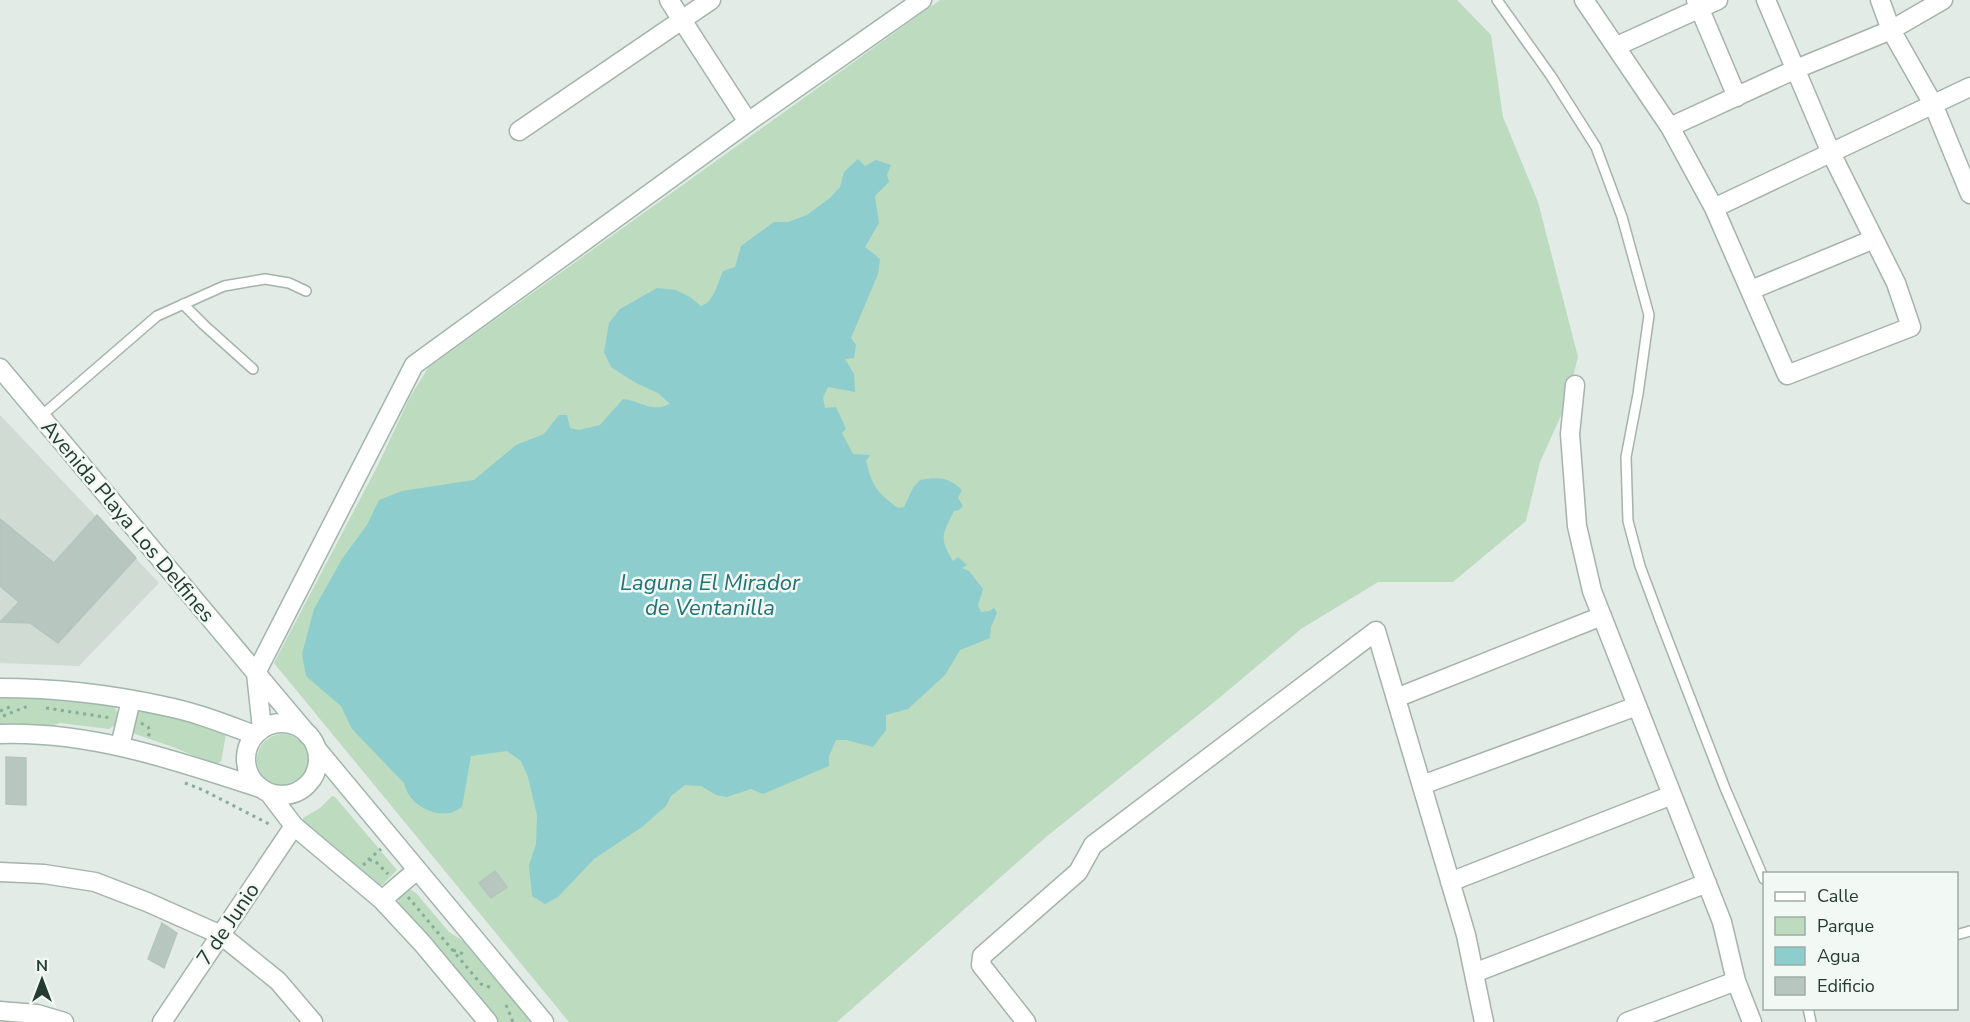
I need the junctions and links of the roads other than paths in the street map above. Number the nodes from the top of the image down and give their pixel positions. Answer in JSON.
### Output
{"nodes":[{"id":1,"x":669,"y":0,"type":"edge"},
{"id":2,"x":711,"y":0,"type":"edge"},
{"id":3,"x":922,"y":0,"type":"edge"},
{"id":4,"x":1497,"y":0,"type":"edge"},
{"id":5,"x":1584,"y":0,"type":"edge"},
{"id":6,"x":1718,"y":0,"type":"edge"},
{"id":7,"x":1767,"y":0,"type":"edge"},
{"id":8,"x":1880,"y":0,"type":"edge"},
{"id":9,"x":1943,"y":0,"type":"edge"},
{"id":10,"x":1698,"y":4,"type":"edge"},
{"id":11,"x":682,"y":21,"type":"junction"},
{"id":12,"x":1891,"y":30,"type":"junction"},
{"id":13,"x":1617,"y":46,"type":"junction"},
{"id":14,"x":1796,"y":69,"type":"junction"},
{"id":15,"x":1970,"y":87,"type":"edge"},
{"id":16,"x":1737,"y":97,"type":"junction"},
{"id":17,"x":1933,"y":104,"type":"junction"},
{"id":18,"x":748,"y":122,"type":"junction"},
{"id":19,"x":1670,"y":127,"type":"junction"},
{"id":20,"x":519,"y":131,"type":"dead end"},
{"id":21,"x":1832,"y":153,"type":"junction"},
{"id":22,"x":1970,"y":194,"type":"edge"},
{"id":23,"x":1714,"y":208,"type":"junction"},
{"id":24,"x":1874,"y":239,"type":"junction"},
{"id":25,"x":1751,"y":290,"type":"junction"},
{"id":26,"x":306,"y":291,"type":"dead end"},
{"id":27,"x":183,"y":304,"type":"junction"},
{"id":28,"x":0,"y":368,"type":"edge"},
{"id":29,"x":253,"y":369,"type":"dead end"},
{"id":30,"x":1575,"y":385,"type":"dead end"},
{"id":31,"x":40,"y":417,"type":"junction"},
{"id":32,"x":1602,"y":616,"type":"junction"},
{"id":33,"x":256,"y":673,"type":"junction"},
{"id":34,"x":0,"y":688,"type":"edge"},
{"id":35,"x":1396,"y":698,"type":"junction"},
{"id":36,"x":131,"y":700,"type":"junction"},
{"id":37,"x":1637,"y":706,"type":"junction"},
{"id":38,"x":259,"y":732,"type":"junction"},
{"id":39,"x":0,"y":734,"type":"edge"},
{"id":40,"x":312,"y":742,"type":"junction"},
{"id":41,"x":120,"y":746,"type":"junction"},
{"id":42,"x":1422,"y":785,"type":"junction"},
{"id":43,"x":265,"y":790,"type":"junction"},
{"id":44,"x":1672,"y":795,"type":"junction"},
{"id":45,"x":294,"y":826,"type":"junction"},
{"id":46,"x":417,"y":870,"type":"junction"},
{"id":47,"x":0,"y":872,"type":"edge"},
{"id":48,"x":1763,"y":877,"type":"edge"},
{"id":49,"x":1450,"y":882,"type":"junction"},
{"id":50,"x":1707,"y":883,"type":"junction"},
{"id":51,"x":382,"y":900,"type":"junction"},
{"id":52,"x":221,"y":935,"type":"junction"},
{"id":53,"x":1474,"y":973,"type":"junction"},
{"id":54,"x":1736,"y":981,"type":"junction"},
{"id":55,"x":0,"y":1011,"type":"edge"},
{"id":56,"x":64,"y":1022,"type":"edge"},
{"id":57,"x":162,"y":1022,"type":"edge"},
{"id":58,"x":312,"y":1022,"type":"edge"},
{"id":59,"x":488,"y":1022,"type":"edge"},
{"id":60,"x":544,"y":1022,"type":"edge"},
{"id":61,"x":1026,"y":1022,"type":"edge"},
{"id":62,"x":1484,"y":1022,"type":"edge"},
{"id":63,"x":1627,"y":1022,"type":"edge"},
{"id":64,"x":1752,"y":1022,"type":"edge"}],
"edges":[{"from":1,"to":11,"type":"street"},
{"from":2,"to":11,"type":"street"},
{"from":3,"to":18,"type":"street"},
{"from":4,"to":48,"type":"lane"},
{"from":5,"to":13,"type":"street"},
{"from":6,"to":10,"type":"street"},
{"from":7,"to":14,"type":"street"},
{"from":8,"to":12,"type":"street"},
{"from":9,"to":12,"type":"street"},
{"from":10,"to":13,"type":"street"},
{"from":10,"to":16,"type":"street"},
{"from":11,"to":18,"type":"street"},
{"from":11,"to":20,"type":"street"},
{"from":12,"to":14,"type":"street"},
{"from":12,"to":17,"type":"street"},
{"from":13,"to":19,"type":"street"},
{"from":14,"to":16,"type":"street"},
{"from":14,"to":21,"type":"street"},
{"from":15,"to":17,"type":"street"},
{"from":16,"to":19,"type":"street"},
{"from":17,"to":21,"type":"street"},
{"from":17,"to":22,"type":"street"},
{"from":18,"to":33,"type":"street"},
{"from":19,"to":23,"type":"street"},
{"from":21,"to":23,"type":"street"},
{"from":21,"to":24,"type":"street"},
{"from":23,"to":25,"type":"street"},
{"from":24,"to":25,"type":"street"},
{"from":24,"to":25,"type":"street"},
{"from":26,"to":27,"type":"lane"},
{"from":27,"to":29,"type":"lane"},
{"from":27,"to":31,"type":"lane"},
{"from":28,"to":31,"type":"street","name":"Avenida Playa Los Delfines"},
{"from":30,"to":32,"type":"street"},
{"from":31,"to":33,"type":"street","name":"Avenida Playa Los Delfines"},
{"from":32,"to":35,"type":"street"},
{"from":32,"to":37,"type":"street"},
{"from":33,"to":38,"type":"street"},
{"from":33,"to":40,"type":"street","name":"Avenida Playa Los Delfines"},
{"from":34,"to":36,"type":"street"},
{"from":35,"to":42,"type":"street"},
{"from":35,"to":61,"type":"street"},
{"from":36,"to":38,"type":"street"},
{"from":36,"to":41,"type":"street"},
{"from":37,"to":42,"type":"street"},
{"from":37,"to":44,"type":"street"},
{"from":38,"to":40,"type":"street"},
{"from":38,"to":43,"type":"street"},
{"from":39,"to":41,"type":"street"},
{"from":40,"to":43,"type":"street"},
{"from":40,"to":46,"type":"street","name":"Avenida Playa Los Delfines"},
{"from":41,"to":43,"type":"street"},
{"from":42,"to":49,"type":"street"},
{"from":43,"to":45,"type":"street"},
{"from":44,"to":49,"type":"street"},
{"from":44,"to":50,"type":"street"},
{"from":45,"to":51,"type":"street"},
{"from":45,"to":52,"type":"street","name":"7 de Junio"},
{"from":46,"to":51,"type":"street"},
{"from":46,"to":60,"type":"street","name":"Avenida Playa Los Delfines"},
{"from":47,"to":52,"type":"street"},
{"from":49,"to":53,"type":"street"},
{"from":50,"to":53,"type":"street"},
{"from":50,"to":54,"type":"street"},
{"from":51,"to":59,"type":"street"},
{"from":52,"to":57,"type":"street","name":"7 de Junio"},
{"from":52,"to":58,"type":"street"},
{"from":53,"to":62,"type":"street"},
{"from":54,"to":63,"type":"street"},
{"from":54,"to":64,"type":"street"},
{"from":55,"to":56,"type":"street"}]}
